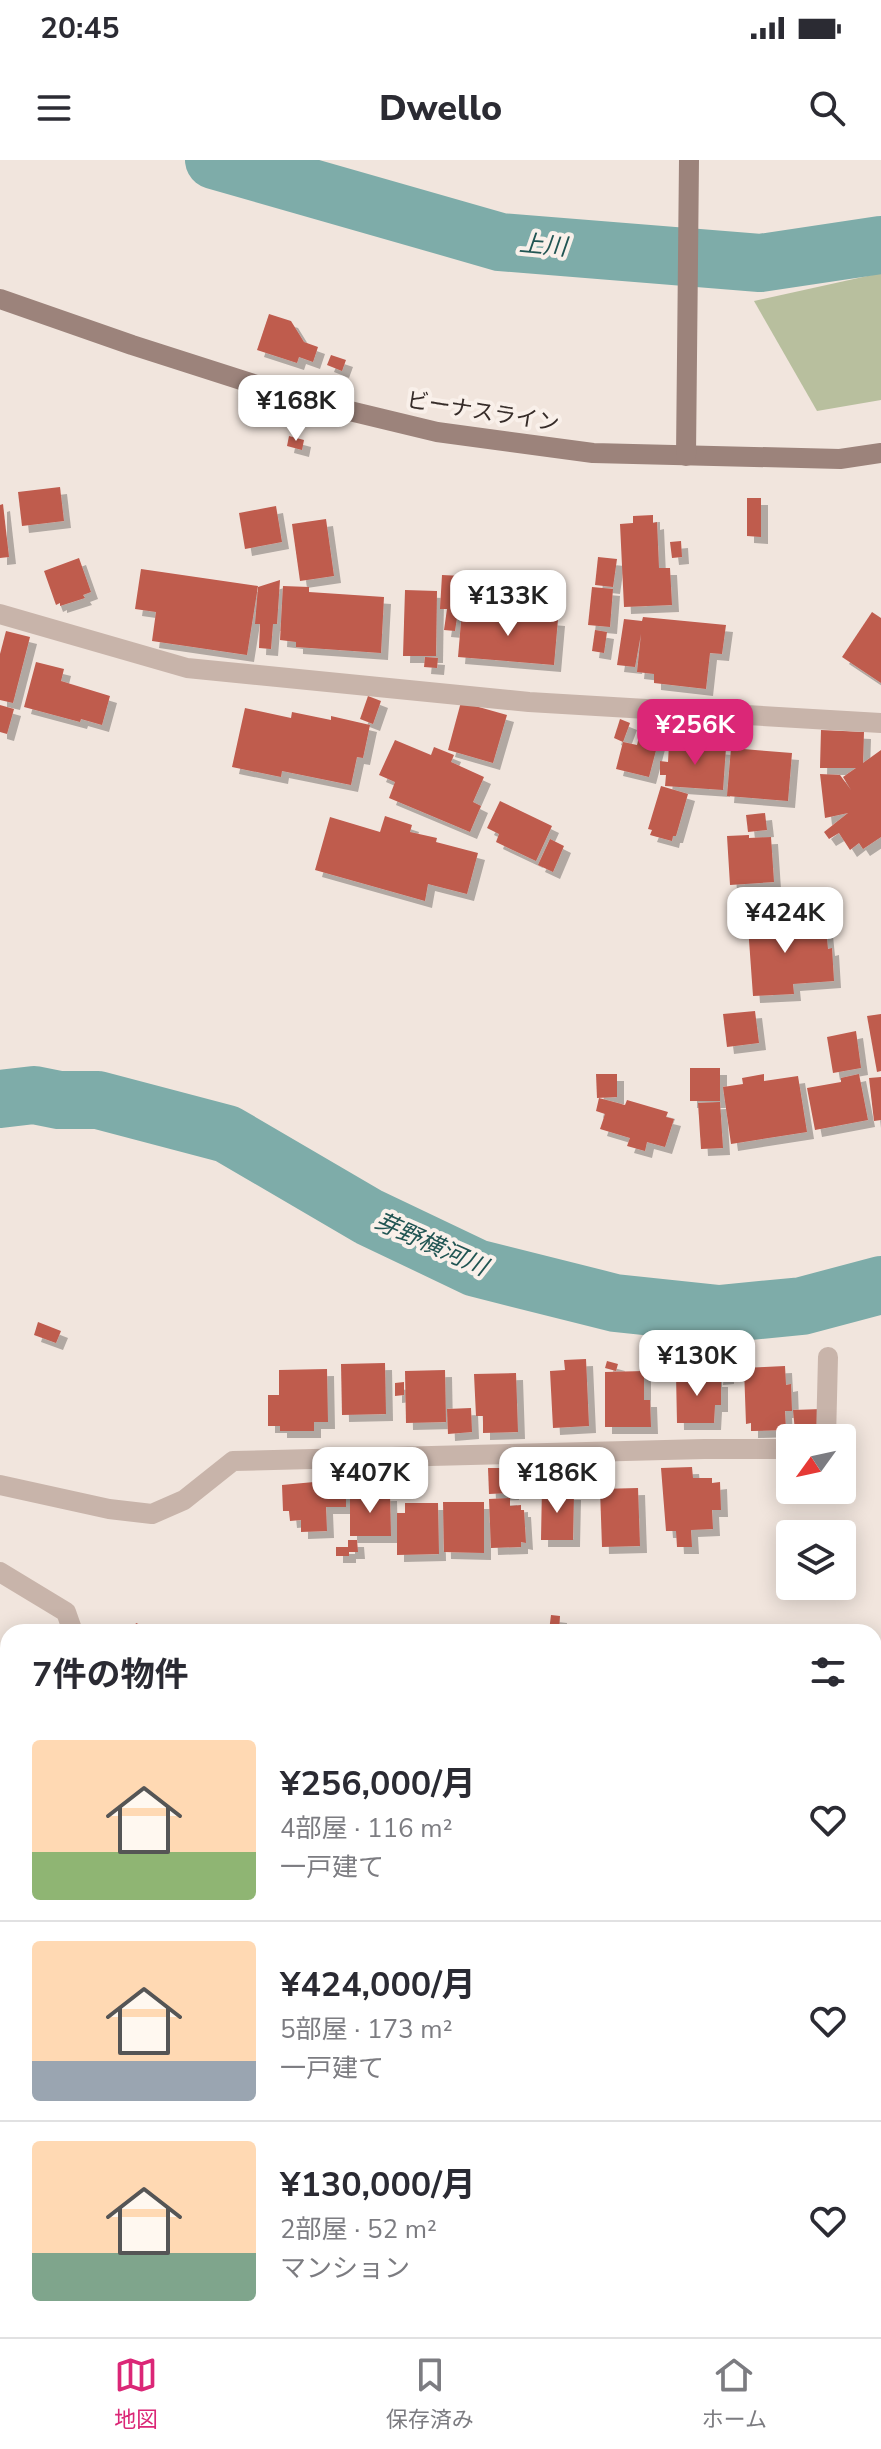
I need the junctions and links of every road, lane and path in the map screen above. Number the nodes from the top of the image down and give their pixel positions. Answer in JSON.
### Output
{"nodes":[{"id":1,"x":689,"y":160,"type":"edge"},
{"id":2,"x":0,"y":299,"type":"edge"},
{"id":3,"x":881,"y":453,"type":"edge"},
{"id":4,"x":686,"y":456,"type":"junction"},
{"id":5,"x":0,"y":614,"type":"edge"},
{"id":6,"x":881,"y":723,"type":"edge"},
{"id":7,"x":828,"y":1357,"type":"dead end"},
{"id":8,"x":826,"y":1424,"type":"edge"},
{"id":9,"x":776,"y":1449,"type":"edge"},
{"id":10,"x":0,"y":1485,"type":"edge"},
{"id":11,"x":0,"y":1572,"type":"edge"},
{"id":12,"x":70,"y":1624,"type":"edge"}],
"edges":[{"from":1,"to":4,"type":"main road"},
{"from":2,"to":4,"type":"main road","name":"ビーナスライン"},
{"from":3,"to":4,"type":"main road","name":"ビーナスライン"},
{"from":5,"to":6,"type":"street"},
{"from":7,"to":8,"type":"street"},
{"from":9,"to":10,"type":"street"},
{"from":11,"to":12,"type":"street"}]}
